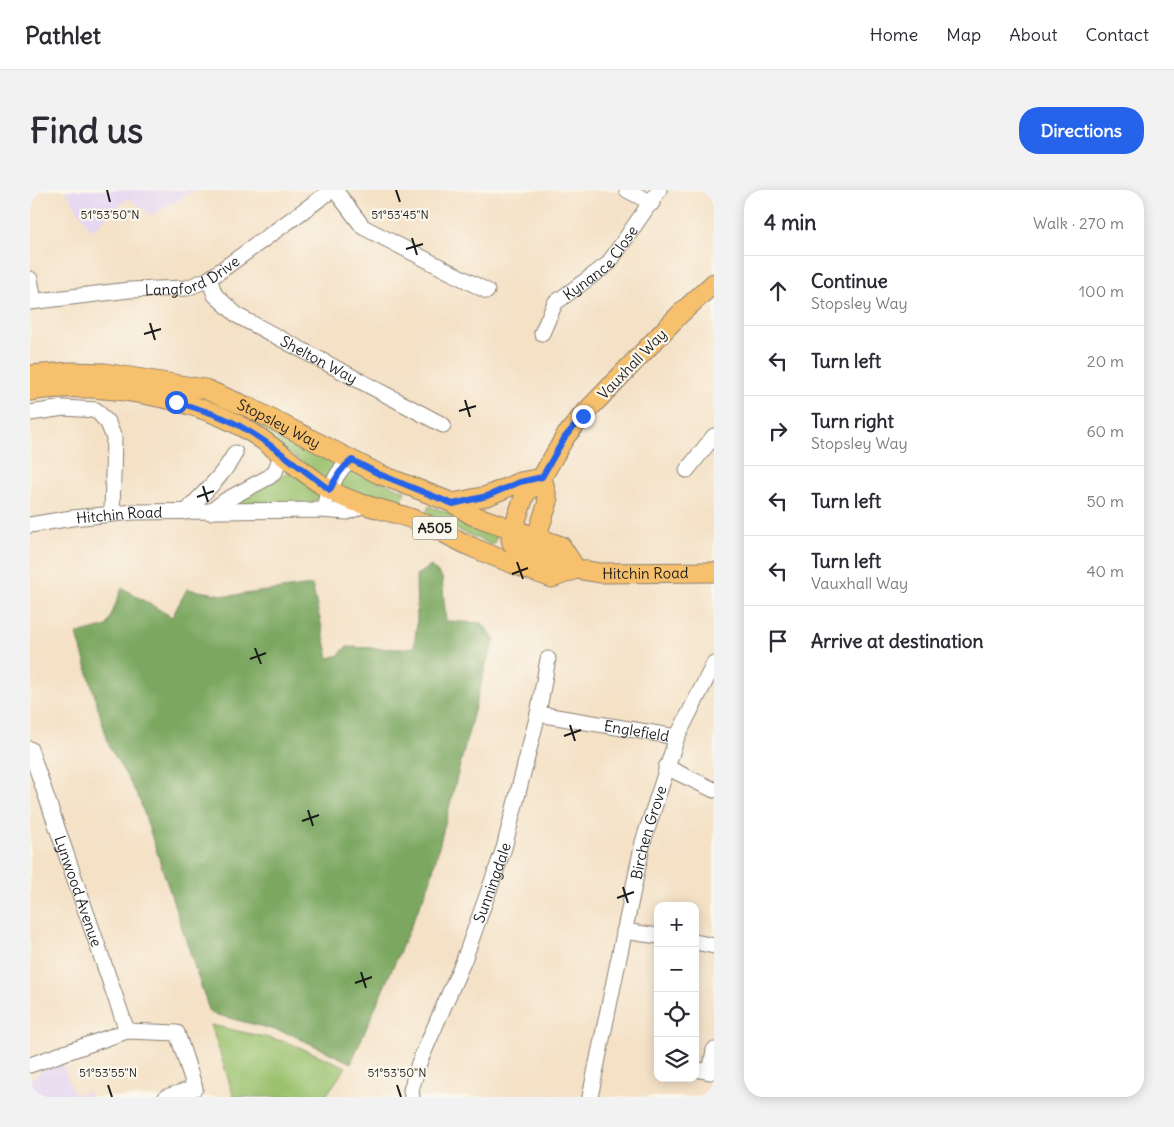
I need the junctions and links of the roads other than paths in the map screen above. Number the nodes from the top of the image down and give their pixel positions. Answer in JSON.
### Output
{"nodes":[{"id":1,"x":333,"y":190,"type":"edge"},
{"id":2,"x":626,"y":190,"type":"edge"},
{"id":3,"x":656,"y":196,"type":"edge"},
{"id":4,"x":30,"y":279,"type":"edge"},
{"id":5,"x":209,"y":279,"type":"junction"},
{"id":6,"x":714,"y":283,"type":"edge"},
{"id":7,"x":487,"y":291,"type":"dead end"},
{"id":8,"x":32,"y":301,"type":"edge"},
{"id":9,"x":542,"y":332,"type":"dead end"},
{"id":10,"x":30,"y":374,"type":"edge"},
{"id":11,"x":30,"y":390,"type":"edge"},
{"id":12,"x":30,"y":413,"type":"edge"},
{"id":13,"x":443,"y":425,"type":"dead end"},
{"id":14,"x":714,"y":436,"type":"edge"},
{"id":15,"x":235,"y":453,"type":"dead end"},
{"id":16,"x":281,"y":455,"type":"junction"},
{"id":17,"x":352,"y":460,"type":"junction"},
{"id":18,"x":687,"y":470,"type":"dead end"},
{"id":19,"x":542,"y":477,"type":"junction"},
{"id":20,"x":330,"y":490,"type":"junction"},
{"id":21,"x":366,"y":504,"type":"junction"},
{"id":22,"x":453,"y":504,"type":"junction"},
{"id":23,"x":320,"y":510,"type":"junction"},
{"id":24,"x":186,"y":512,"type":"junction"},
{"id":25,"x":210,"y":512,"type":"junction"},
{"id":26,"x":112,"y":513,"type":"junction"},
{"id":27,"x":30,"y":525,"type":"edge"},
{"id":28,"x":513,"y":529,"type":"junction"},
{"id":29,"x":531,"y":545,"type":"junction"},
{"id":30,"x":501,"y":559,"type":"junction"},
{"id":31,"x":576,"y":569,"type":"junction"},
{"id":32,"x":714,"y":572,"type":"edge"},
{"id":33,"x":548,"y":659,"type":"dead end"},
{"id":34,"x":714,"y":664,"type":"edge"},
{"id":35,"x":538,"y":714,"type":"junction"},
{"id":36,"x":677,"y":736,"type":"junction"},
{"id":37,"x":30,"y":749,"type":"edge"},
{"id":38,"x":666,"y":767,"type":"junction"},
{"id":39,"x":714,"y":790,"type":"edge"},
{"id":40,"x":36,"y":791,"type":"edge"},
{"id":41,"x":624,"y":931,"type":"junction"},
{"id":42,"x":654,"y":935,"type":"edge"},
{"id":43,"x":699,"y":943,"type":"edge"},
{"id":44,"x":714,"y":946,"type":"edge"},
{"id":45,"x":127,"y":1031,"type":"junction"},
{"id":46,"x":714,"y":1050,"type":"edge"},
{"id":47,"x":30,"y":1066,"type":"edge"},
{"id":48,"x":699,"y":1070,"type":"edge"},
{"id":49,"x":166,"y":1097,"type":"edge"},
{"id":50,"x":412,"y":1097,"type":"edge"},
{"id":51,"x":590,"y":1097,"type":"edge"}],
"edges":[{"from":1,"to":5,"type":"street","name":"Langford Drive"},
{"from":1,"to":7,"type":"street"},
{"from":2,"to":3,"type":"street"},
{"from":3,"to":9,"type":"street","name":"Kynance Close"},
{"from":4,"to":8,"type":"street"},
{"from":5,"to":8,"type":"street","name":"Langford Drive"},
{"from":5,"to":13,"type":"street","name":"Shelton Way"},
{"from":6,"to":19,"type":"main road","name":"Vauxhall Way"},
{"from":10,"to":17,"type":"main road","name":"Stopsley Way","number":"A505"},
{"from":11,"to":16,"type":"main road","name":"Stopsley Way","number":"A505"},
{"from":12,"to":26,"type":"street"},
{"from":14,"to":18,"type":"street"},
{"from":15,"to":24,"type":"street"},
{"from":16,"to":20,"type":"main road","name":"Stopsley Way","number":"A505"},
{"from":16,"to":25,"type":"street"},
{"from":17,"to":20,"type":"street"},
{"from":17,"to":22,"type":"main road","name":"Stopsley Way","number":"A505"},
{"from":19,"to":22,"type":"main road","number":"A505"},
{"from":19,"to":28,"type":"main road","name":"Vauxhall Way"},
{"from":19,"to":29,"type":"main road"},
{"from":20,"to":21,"type":"main road","name":"Stopsley Way","number":"A505"},
{"from":20,"to":23,"type":"street"},
{"from":21,"to":23,"type":"street","name":"Hitchin Road"},
{"from":21,"to":30,"type":"main road","name":"Stopsley Way","number":"A505"},
{"from":22,"to":28,"type":"main road","name":"Stopsley Way","number":"A505"},
{"from":23,"to":25,"type":"street","name":"Hitchin Road"},
{"from":24,"to":25,"type":"street","name":"Hitchin Road"},
{"from":24,"to":26,"type":"street","name":"Hitchin Road"},
{"from":26,"to":27,"type":"street","name":"Hitchin Road"},
{"from":28,"to":29,"type":"main road"},
{"from":29,"to":30,"type":"main road"},
{"from":29,"to":31,"type":"main road"},
{"from":30,"to":31,"type":"main road","name":"Hitchin Road"},
{"from":31,"to":32,"type":"main road","name":"Hitchin Road"},
{"from":33,"to":35,"type":"street","name":"Sunningdale"},
{"from":34,"to":36,"type":"street","name":"Birchen Grove"},
{"from":35,"to":36,"type":"street","name":"Englefield"},
{"from":35,"to":50,"type":"street","name":"Sunningdale"},
{"from":36,"to":38,"type":"street","name":"Birchen Grove"},
{"from":37,"to":40,"type":"street","name":"Lynwood Avenue"},
{"from":38,"to":39,"type":"street"},
{"from":38,"to":41,"type":"street","name":"Birchen Grove"},
{"from":40,"to":45,"type":"street","name":"Lynwood Avenue"},
{"from":41,"to":42,"type":"street"},
{"from":41,"to":51,"type":"street","name":"Birchen Grove"},
{"from":43,"to":44,"type":"street"},
{"from":45,"to":47,"type":"street"},
{"from":45,"to":49,"type":"street"},
{"from":46,"to":48,"type":"street"}]}
